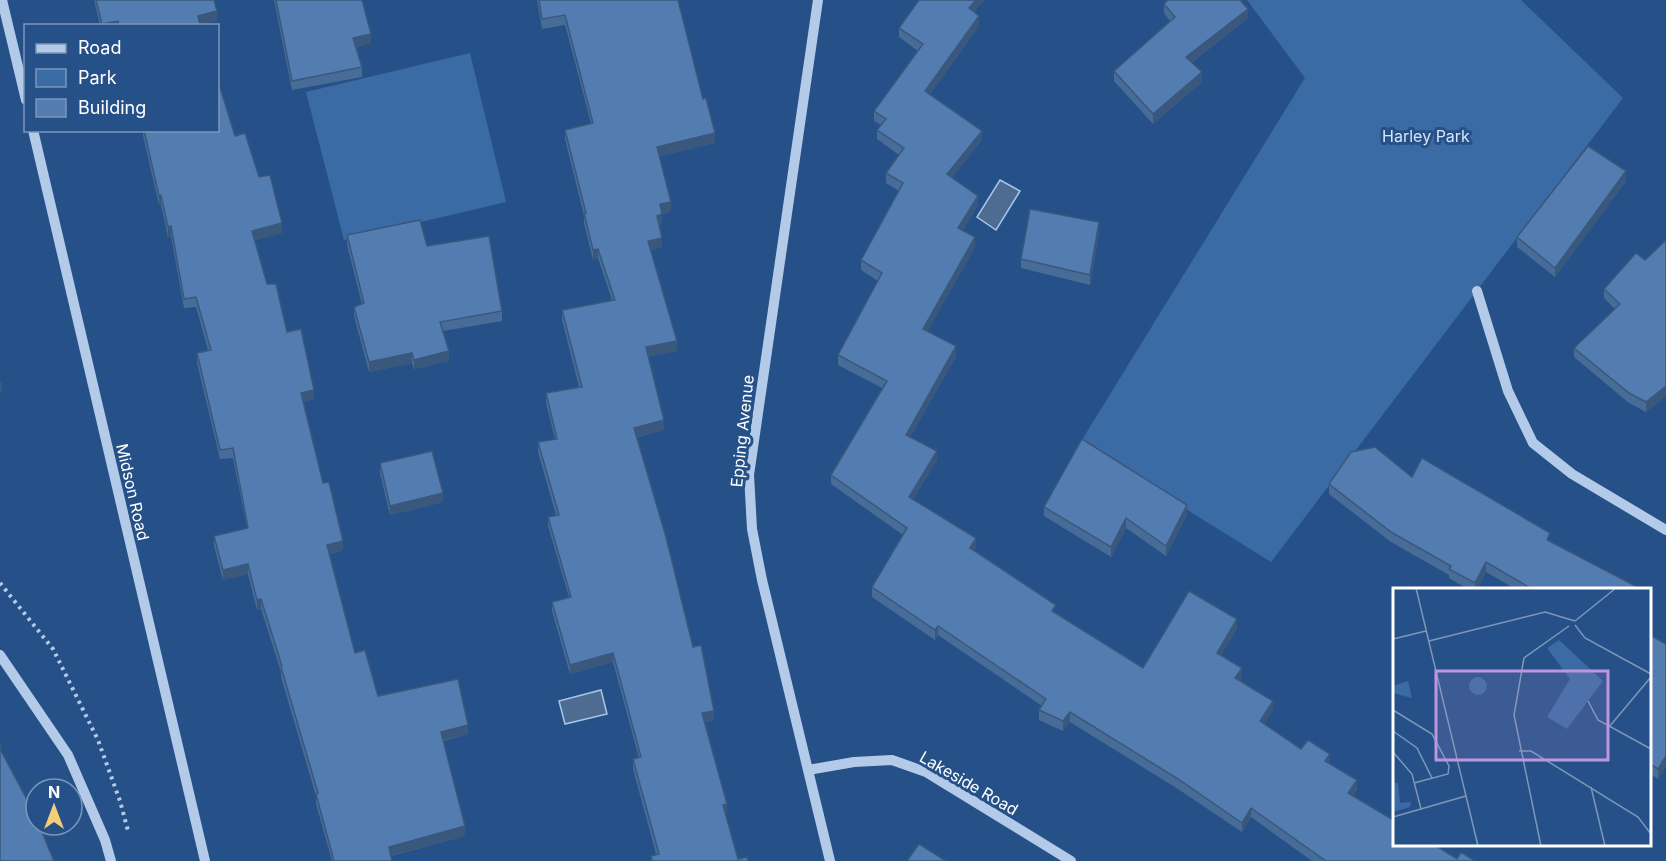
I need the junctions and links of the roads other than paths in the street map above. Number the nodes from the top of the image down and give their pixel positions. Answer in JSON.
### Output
{"nodes":[{"id":1,"x":2,"y":0,"type":"edge"},
{"id":2,"x":818,"y":0,"type":"edge"},
{"id":3,"x":24,"y":92,"type":"edge"},
{"id":4,"x":33,"y":132,"type":"edge"},
{"id":5,"x":1477,"y":291,"type":"dead end"},
{"id":6,"x":1666,"y":530,"type":"edge"},
{"id":7,"x":0,"y":655,"type":"edge"},
{"id":8,"x":808,"y":770,"type":"junction"},
{"id":9,"x":111,"y":861,"type":"edge"},
{"id":10,"x":205,"y":861,"type":"edge"},
{"id":11,"x":830,"y":861,"type":"edge"},
{"id":12,"x":1071,"y":861,"type":"edge"}],
"edges":[{"from":1,"to":3,"type":"street"},
{"from":2,"to":8,"type":"street","name":"Epping Avenue"},
{"from":4,"to":10,"type":"street","name":"Midson Road"},
{"from":5,"to":6,"type":"street"},
{"from":7,"to":9,"type":"street"},
{"from":8,"to":11,"type":"street","name":"Epping Avenue"},
{"from":8,"to":12,"type":"street","name":"Lakeside Road"}]}
